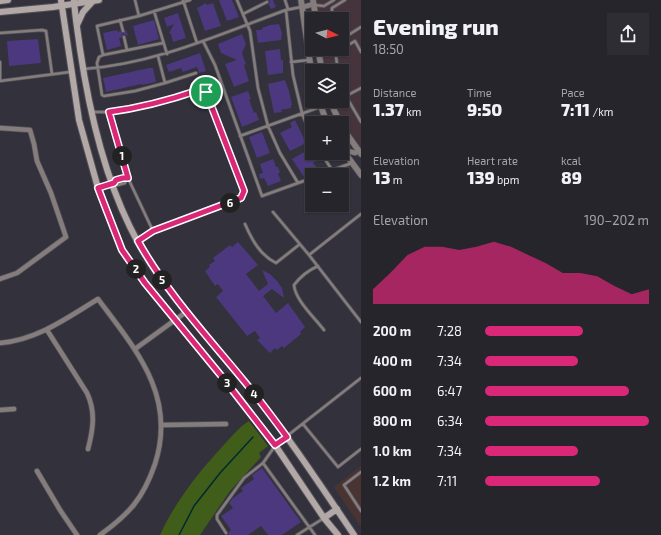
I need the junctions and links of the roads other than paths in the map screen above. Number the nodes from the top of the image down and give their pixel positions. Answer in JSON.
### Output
{"nodes":[{"id":1,"x":8,"y":0,"type":"edge"},
{"id":2,"x":135,"y":0,"type":"edge"},
{"id":3,"x":190,"y":0,"type":"edge"},
{"id":4,"x":237,"y":0,"type":"edge"},
{"id":5,"x":285,"y":0,"type":"edge"},
{"id":6,"x":301,"y":0,"type":"edge"},
{"id":7,"x":334,"y":0,"type":"edge"},
{"id":8,"x":345,"y":0,"type":"edge"},
{"id":9,"x":0,"y":1,"type":"edge"},
{"id":10,"x":96,"y":1,"type":"edge"},
{"id":11,"x":182,"y":1,"type":"edge"},
{"id":12,"x":74,"y":2,"type":"edge"},
{"id":13,"x":267,"y":2,"type":"dead end"},
{"id":14,"x":315,"y":2,"type":"edge"},
{"id":15,"x":61,"y":3,"type":"edge"},
{"id":16,"x":303,"y":7,"type":"junction"},
{"id":17,"x":287,"y":10,"type":"junction"},
{"id":18,"x":154,"y":11,"type":"junction"},
{"id":19,"x":316,"y":12,"type":"edge"},
{"id":20,"x":332,"y":12,"type":"edge"},
{"id":21,"x":0,"y":13,"type":"edge"},
{"id":22,"x":244,"y":14,"type":"junction"},
{"id":23,"x":139,"y":16,"type":"junction"},
{"id":24,"x":120,"y":20,"type":"junction"},
{"id":25,"x":248,"y":24,"type":"junction"},
{"id":26,"x":77,"y":25,"type":"junction"},
{"id":27,"x":361,"y":27,"type":"edge"},
{"id":28,"x":123,"y":31,"type":"dead end"},
{"id":29,"x":0,"y":33,"type":"edge"},
{"id":30,"x":349,"y":35,"type":"edge"},
{"id":31,"x":124,"y":37,"type":"dead end"},
{"id":32,"x":203,"y":41,"type":"junction"},
{"id":33,"x":164,"y":43,"type":"junction"},
{"id":34,"x":197,"y":43,"type":"junction"},
{"id":35,"x":349,"y":44,"type":"edge"},
{"id":36,"x":127,"y":50,"type":"junction"},
{"id":37,"x":361,"y":52,"type":"edge"},
{"id":38,"x":167,"y":54,"type":"junction"},
{"id":39,"x":103,"y":55,"type":"junction"},
{"id":40,"x":158,"y":56,"type":"junction"},
{"id":41,"x":309,"y":60,"type":"junction"},
{"id":42,"x":0,"y":62,"type":"edge"},
{"id":43,"x":291,"y":62,"type":"junction"},
{"id":44,"x":310,"y":64,"type":"edge"},
{"id":45,"x":98,"y":68,"type":"junction"},
{"id":46,"x":83,"y":69,"type":"junction"},
{"id":47,"x":71,"y":72,"type":"junction"},
{"id":48,"x":196,"y":73,"type":"dead end"},
{"id":49,"x":52,"y":74,"type":"junction"},
{"id":50,"x":0,"y":81,"type":"edge"},
{"id":51,"x":165,"y":83,"type":"junction"},
{"id":52,"x":360,"y":90,"type":"edge"},
{"id":53,"x":349,"y":95,"type":"edge"},
{"id":54,"x":349,"y":101,"type":"edge"},
{"id":55,"x":312,"y":108,"type":"edge"},
{"id":56,"x":91,"y":112,"type":"junction"},
{"id":57,"x":109,"y":112,"type":"junction"},
{"id":58,"x":302,"y":113,"type":"junction"},
{"id":59,"x":305,"y":121,"type":"edge"},
{"id":60,"x":361,"y":122,"type":"edge"},
{"id":61,"x":268,"y":126,"type":"junction"},
{"id":62,"x":0,"y":128,"type":"edge"},
{"id":63,"x":240,"y":136,"type":"junction"},
{"id":64,"x":349,"y":137,"type":"edge"},
{"id":65,"x":349,"y":151,"type":"edge"},
{"id":66,"x":360,"y":152,"type":"edge"},
{"id":67,"x":349,"y":159,"type":"edge"},
{"id":68,"x":352,"y":163,"type":"junction"},
{"id":69,"x":338,"y":168,"type":"edge"},
{"id":70,"x":361,"y":175,"type":"edge"},
{"id":71,"x":128,"y":178,"type":"junction"},
{"id":72,"x":305,"y":180,"type":"edge"},
{"id":73,"x":298,"y":183,"type":"junction"},
{"id":74,"x":113,"y":184,"type":"junction"},
{"id":75,"x":98,"y":188,"type":"junction"},
{"id":76,"x":273,"y":212,"type":"dead end"},
{"id":77,"x":361,"y":214,"type":"edge"},
{"id":78,"x":245,"y":224,"type":"dead end"},
{"id":79,"x":153,"y":231,"type":"junction"},
{"id":80,"x":138,"y":241,"type":"junction"},
{"id":81,"x":300,"y":244,"type":"junction"},
{"id":82,"x":309,"y":255,"type":"junction"},
{"id":83,"x":318,"y":266,"type":"junction"},
{"id":84,"x":0,"y":279,"type":"edge"},
{"id":85,"x":186,"y":312,"type":"junction"},
{"id":86,"x":175,"y":320,"type":"junction"},
{"id":87,"x":361,"y":322,"type":"edge"},
{"id":88,"x":47,"y":330,"type":"junction"},
{"id":89,"x":324,"y":330,"type":"dead end"},
{"id":90,"x":0,"y":343,"type":"edge"},
{"id":91,"x":135,"y":349,"type":"junction"},
{"id":92,"x":361,"y":378,"type":"edge"},
{"id":93,"x":14,"y":409,"type":"dead end"},
{"id":94,"x":0,"y":410,"type":"edge"},
{"id":95,"x":226,"y":424,"type":"dead end"},
{"id":96,"x":303,"y":424,"type":"junction"},
{"id":97,"x":161,"y":426,"type":"junction"},
{"id":98,"x":287,"y":437,"type":"junction"},
{"id":99,"x":275,"y":445,"type":"junction"},
{"id":100,"x":88,"y":449,"type":"dead end"},
{"id":101,"x":361,"y":450,"type":"edge"},
{"id":102,"x":263,"y":463,"type":"junction"},
{"id":103,"x":37,"y":471,"type":"dead end"},
{"id":104,"x":361,"y":472,"type":"edge"},
{"id":105,"x":337,"y":509,"type":"junction"},
{"id":106,"x":361,"y":510,"type":"edge"},
{"id":107,"x":324,"y":518,"type":"junction"},
{"id":108,"x":310,"y":528,"type":"junction"},
{"id":109,"x":226,"y":533,"type":"dead end"},
{"id":110,"x":77,"y":535,"type":"edge"},
{"id":111,"x":100,"y":535,"type":"edge"},
{"id":112,"x":297,"y":535,"type":"edge"},
{"id":113,"x":315,"y":535,"type":"edge"},
{"id":114,"x":338,"y":535,"type":"edge"},
{"id":115,"x":354,"y":535,"type":"edge"}],
"edges":[{"from":1,"to":9,"type":"main road"},
{"from":2,"to":23,"type":"lane"},
{"from":3,"to":11,"type":"lane"},
{"from":4,"to":22,"type":"lane"},
{"from":5,"to":17,"type":"lane"},
{"from":6,"to":16,"type":"street"},
{"from":7,"to":14,"type":"lane"},
{"from":8,"to":20,"type":"lane"},
{"from":10,"to":12,"type":"main road"},
{"from":10,"to":26,"type":"main road"},
{"from":11,"to":18,"type":"lane"},
{"from":11,"to":34,"type":"lane"},
{"from":12,"to":15,"type":"main road"},
{"from":12,"to":26,"type":"main road"},
{"from":13,"to":22,"type":"lane"},
{"from":14,"to":16,"type":"street"},
{"from":14,"to":19,"type":"street"},
{"from":15,"to":21,"type":"main road"},
{"from":15,"to":47,"type":"main road"},
{"from":16,"to":17,"type":"lane"},
{"from":16,"to":41,"type":"street"},
{"from":17,"to":25,"type":"lane"},
{"from":17,"to":43,"type":"lane"},
{"from":18,"to":23,"type":"lane"},
{"from":18,"to":33,"type":"lane"},
{"from":22,"to":25,"type":"lane"},
{"from":23,"to":24,"type":"lane"},
{"from":24,"to":28,"type":"lane"},
{"from":24,"to":39,"type":"lane"},
{"from":25,"to":32,"type":"lane"},
{"from":25,"to":61,"type":"lane"},
{"from":26,"to":46,"type":"main road"},
{"from":27,"to":30,"type":"lane"},
{"from":29,"to":49,"type":"lane"},
{"from":31,"to":36,"type":"lane"},
{"from":32,"to":34,"type":"lane"},
{"from":32,"to":63,"type":"lane"},
{"from":33,"to":36,"type":"lane"},
{"from":33,"to":38,"type":"lane"},
{"from":34,"to":38,"type":"lane"},
{"from":35,"to":37,"type":"lane"},
{"from":36,"to":39,"type":"lane"},
{"from":38,"to":40,"type":"lane"},
{"from":39,"to":45,"type":"lane"},
{"from":40,"to":45,"type":"lane"},
{"from":40,"to":51,"type":"lane"},
{"from":41,"to":43,"type":"lane"},
{"from":41,"to":44,"type":"street"},
{"from":42,"to":50,"type":"lane"},
{"from":43,"to":58,"type":"lane"},
{"from":45,"to":46,"type":"lane"},
{"from":45,"to":51,"type":"lane"},
{"from":46,"to":47,"type":"main road"},
{"from":46,"to":56,"type":"main road"},
{"from":47,"to":49,"type":"lane"},
{"from":47,"to":75,"type":"main road"},
{"from":48,"to":51,"type":"lane"},
{"from":49,"to":50,"type":"lane"},
{"from":52,"to":53,"type":"lane"},
{"from":54,"to":60,"type":"lane"},
{"from":55,"to":58,"type":"lane"},
{"from":56,"to":57,"type":"lane"},
{"from":56,"to":74,"type":"main road"},
{"from":57,"to":71,"type":"lane"},
{"from":57,"to":79,"type":"lane"},
{"from":58,"to":59,"type":"lane"},
{"from":58,"to":61,"type":"lane"},
{"from":61,"to":63,"type":"lane"},
{"from":61,"to":73,"type":"lane"},
{"from":62,"to":84,"type":"street"},
{"from":63,"to":73,"type":"lane"},
{"from":64,"to":66,"type":"street"},
{"from":65,"to":66,"type":"street"},
{"from":67,"to":68,"type":"street"},
{"from":68,"to":69,"type":"lane"},
{"from":68,"to":70,"type":"street"},
{"from":71,"to":74,"type":"lane"},
{"from":71,"to":79,"type":"lane"},
{"from":72,"to":73,"type":"lane"},
{"from":74,"to":75,"type":"main road"},
{"from":74,"to":80,"type":"main road"},
{"from":75,"to":86,"type":"main road"},
{"from":76,"to":81,"type":"lane"},
{"from":77,"to":82,"type":"lane"},
{"from":78,"to":81,"type":"lane"},
{"from":79,"to":80,"type":"lane"},
{"from":80,"to":85,"type":"main road"},
{"from":81,"to":82,"type":"lane"},
{"from":82,"to":83,"type":"lane"},
{"from":83,"to":87,"type":"lane"},
{"from":83,"to":89,"type":"lane"},
{"from":85,"to":86,"type":"street"},
{"from":85,"to":98,"type":"main road"},
{"from":86,"to":91,"type":"street"},
{"from":86,"to":99,"type":"main road"},
{"from":88,"to":90,"type":"street"},
{"from":88,"to":91,"type":"street"},
{"from":88,"to":100,"type":"street"},
{"from":91,"to":97,"type":"street"},
{"from":92,"to":96,"type":"lane"},
{"from":93,"to":94,"type":"street"},
{"from":95,"to":97,"type":"street"},
{"from":96,"to":98,"type":"lane"},
{"from":96,"to":101,"type":"lane"},
{"from":97,"to":111,"type":"street"},
{"from":98,"to":99,"type":"main road"},
{"from":98,"to":105,"type":"main road"},
{"from":99,"to":102,"type":"lane"},
{"from":99,"to":107,"type":"main road"},
{"from":102,"to":108,"type":"lane"},
{"from":102,"to":109,"type":"lane"},
{"from":103,"to":110,"type":"street"},
{"from":104,"to":106,"type":"lane"},
{"from":105,"to":107,"type":"main road"},
{"from":105,"to":115,"type":"main road"},
{"from":107,"to":108,"type":"lane"},
{"from":107,"to":114,"type":"main road"},
{"from":108,"to":112,"type":"lane"},
{"from":108,"to":113,"type":"lane"}]}
